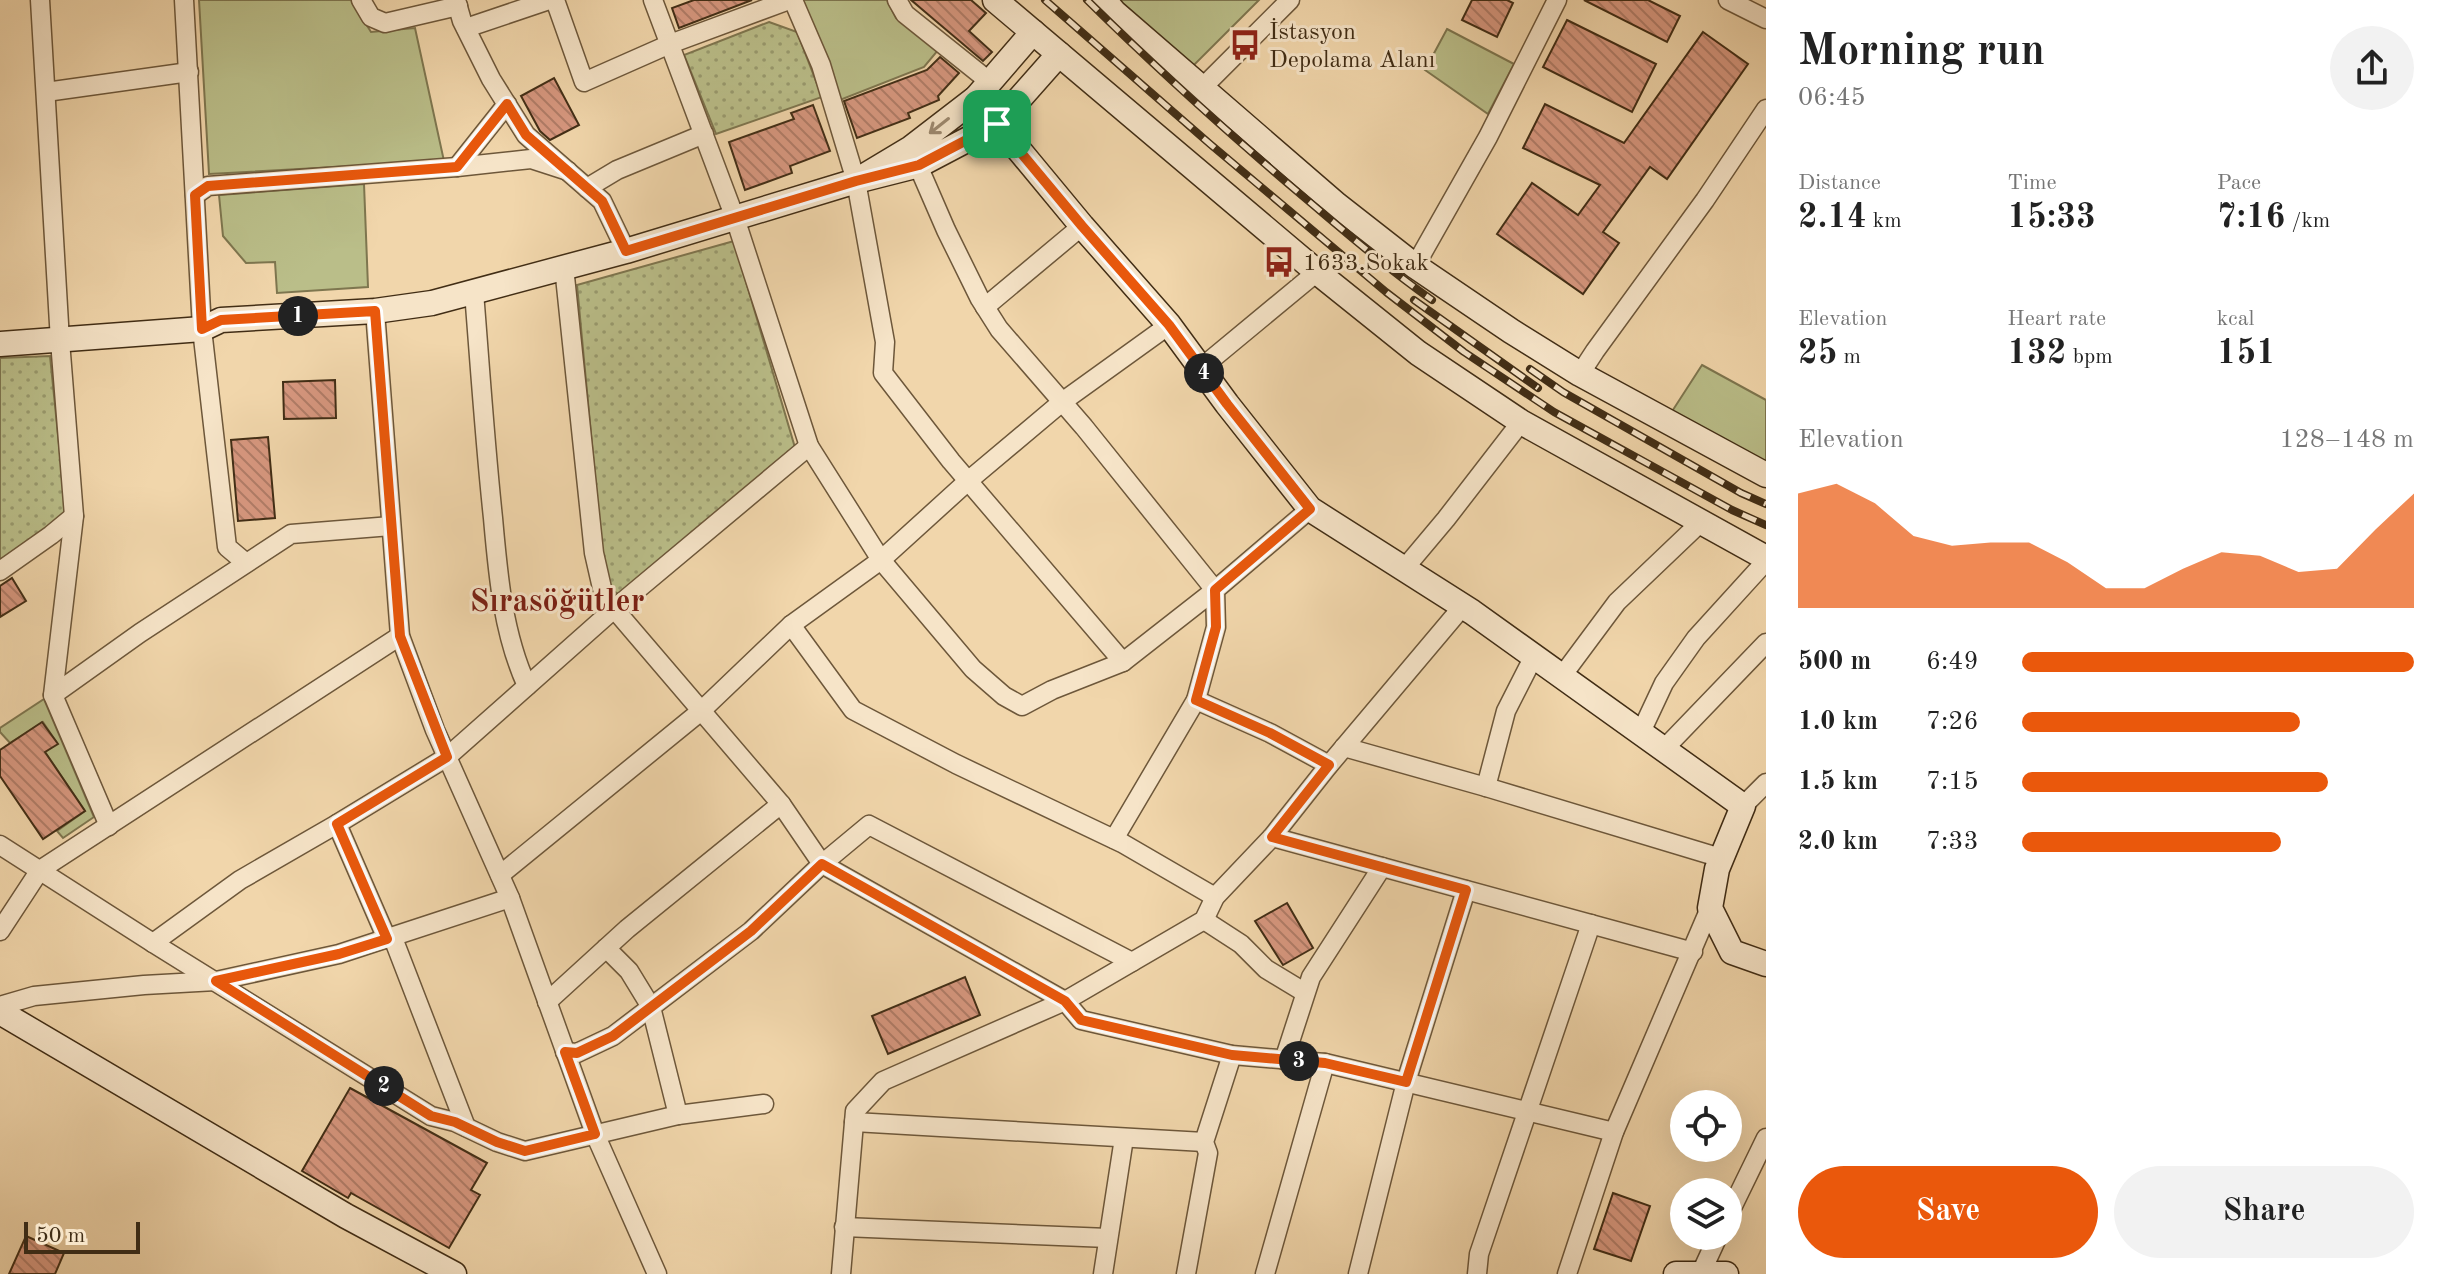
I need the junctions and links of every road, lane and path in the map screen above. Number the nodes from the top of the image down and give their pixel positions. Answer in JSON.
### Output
{"nodes":[{"id":1,"x":40,"y":0,"type":"edge"},
{"id":2,"x":184,"y":0,"type":"edge"},
{"id":3,"x":361,"y":0,"type":"edge"},
{"id":4,"x":552,"y":0,"type":"edge"},
{"id":5,"x":653,"y":0,"type":"edge"},
{"id":6,"x":791,"y":0,"type":"edge"},
{"id":7,"x":897,"y":0,"type":"edge"},
{"id":8,"x":995,"y":0,"type":"edge"},
{"id":9,"x":1104,"y":0,"type":"edge"},
{"id":10,"x":1290,"y":0,"type":"edge"},
{"id":11,"x":1557,"y":0,"type":"edge"},
{"id":12,"x":1728,"y":0,"type":"edge"},
{"id":13,"x":457,"y":3,"type":"edge"},
{"id":14,"x":1766,"y":19,"type":"edge"},
{"id":15,"x":466,"y":28,"type":"junction"},
{"id":16,"x":1033,"y":32,"type":"junction"},
{"id":17,"x":670,"y":44,"type":"junction"},
{"id":18,"x":1059,"y":54,"type":"junction"},
{"id":19,"x":189,"y":72,"type":"junction"},
{"id":20,"x":1203,"y":87,"type":"junction"},
{"id":21,"x":983,"y":90,"type":"junction"},
{"id":22,"x":46,"y":92,"type":"junction"},
{"id":23,"x":507,"y":104,"type":"junction"},
{"id":24,"x":1766,"y":109,"type":"edge"},
{"id":25,"x":997,"y":124,"type":"junction"},
{"id":26,"x":704,"y":134,"type":"junction"},
{"id":27,"x":915,"y":157,"type":"junction"},
{"id":28,"x":457,"y":167,"type":"junction"},
{"id":29,"x":568,"y":171,"type":"junction"},
{"id":30,"x":856,"y":181,"type":"junction"},
{"id":31,"x":587,"y":188,"type":"junction"},
{"id":32,"x":195,"y":195,"type":"junction"},
{"id":33,"x":735,"y":218,"type":"junction"},
{"id":34,"x":1082,"y":226,"type":"junction"},
{"id":35,"x":626,"y":251,"type":"junction"},
{"id":36,"x":1415,"y":266,"type":"junction"},
{"id":37,"x":564,"y":267,"type":"junction"},
{"id":38,"x":1317,"y":272,"type":"junction"},
{"id":39,"x":474,"y":292,"type":"junction"},
{"id":40,"x":985,"y":307,"type":"junction"},
{"id":41,"x":375,"y":311,"type":"junction"},
{"id":42,"x":1169,"y":325,"type":"junction"},
{"id":43,"x":202,"y":329,"type":"junction"},
{"id":44,"x":60,"y":341,"type":"junction"},
{"id":45,"x":0,"y":344,"type":"edge"},
{"id":46,"x":1201,"y":368,"type":"junction"},
{"id":47,"x":1580,"y":374,"type":"junction"},
{"id":48,"x":1062,"y":402,"type":"junction"},
{"id":49,"x":1521,"y":422,"type":"junction"},
{"id":50,"x":809,"y":446,"type":"junction"},
{"id":51,"x":1766,"y":475,"type":"edge"},
{"id":52,"x":968,"y":481,"type":"junction"},
{"id":53,"x":1310,"y":509,"type":"junction"},
{"id":54,"x":74,"y":516,"type":"junction"},
{"id":55,"x":1702,"y":521,"type":"junction"},
{"id":56,"x":391,"y":526,"type":"junction"},
{"id":57,"x":1766,"y":559,"type":"edge"},
{"id":58,"x":881,"y":560,"type":"junction"},
{"id":59,"x":246,"y":563,"type":"junction"},
{"id":60,"x":1404,"y":569,"type":"junction"},
{"id":61,"x":0,"y":571,"type":"edge"},
{"id":62,"x":1215,"y":590,"type":"junction"},
{"id":63,"x":1463,"y":606,"type":"junction"},
{"id":64,"x":614,"y":609,"type":"junction"},
{"id":65,"x":791,"y":625,"type":"junction"},
{"id":66,"x":400,"y":636,"type":"junction"},
{"id":67,"x":1766,"y":643,"type":"edge"},
{"id":68,"x":1534,"y":656,"type":"junction"},
{"id":69,"x":1123,"y":662,"type":"junction"},
{"id":70,"x":1562,"y":676,"type":"junction"},
{"id":71,"x":527,"y":686,"type":"junction"},
{"id":72,"x":53,"y":695,"type":"junction"},
{"id":73,"x":1196,"y":700,"type":"junction"},
{"id":74,"x":701,"y":711,"type":"junction"},
{"id":75,"x":1641,"y":732,"type":"junction"},
{"id":76,"x":1344,"y":747,"type":"junction"},
{"id":77,"x":1664,"y":749,"type":"junction"},
{"id":78,"x":447,"y":757,"type":"junction"},
{"id":79,"x":1329,"y":765,"type":"junction"},
{"id":80,"x":1766,"y":783,"type":"edge"},
{"id":81,"x":1486,"y":787,"type":"junction"},
{"id":82,"x":781,"y":804,"type":"junction"},
{"id":83,"x":1743,"y":806,"type":"junction"},
{"id":84,"x":337,"y":824,"type":"junction"},
{"id":85,"x":109,"y":826,"type":"junction"},
{"id":86,"x":1272,"y":837,"type":"junction"},
{"id":87,"x":1114,"y":839,"type":"junction"},
{"id":88,"x":0,"y":845,"type":"edge"},
{"id":89,"x":1721,"y":858,"type":"junction"},
{"id":90,"x":822,"y":864,"type":"junction"},
{"id":91,"x":1382,"y":867,"type":"junction"},
{"id":92,"x":40,"y":870,"type":"junction"},
{"id":93,"x":500,"y":875,"type":"junction"},
{"id":94,"x":1466,"y":890,"type":"junction"},
{"id":95,"x":1215,"y":897,"type":"junction"},
{"id":96,"x":510,"y":898,"type":"junction"},
{"id":97,"x":7,"y":907,"type":"edge"},
{"id":98,"x":1710,"y":908,"type":"junction"},
{"id":99,"x":1204,"y":920,"type":"junction"},
{"id":100,"x":1591,"y":924,"type":"junction"},
{"id":101,"x":0,"y":931,"type":"edge"},
{"id":102,"x":390,"y":938,"type":"junction"},
{"id":103,"x":153,"y":943,"type":"junction"},
{"id":104,"x":606,"y":948,"type":"junction"},
{"id":105,"x":1693,"y":952,"type":"junction"},
{"id":106,"x":1132,"y":962,"type":"junction"},
{"id":107,"x":1766,"y":964,"type":"edge"},
{"id":108,"x":216,"y":981,"type":"junction"},
{"id":109,"x":1304,"y":992,"type":"junction"},
{"id":110,"x":1065,"y":1001,"type":"junction"},
{"id":111,"x":547,"y":1002,"type":"junction"},
{"id":112,"x":651,"y":1007,"type":"junction"},
{"id":113,"x":0,"y":1009,"type":"edge"},
{"id":114,"x":565,"y":1052,"type":"junction"},
{"id":115,"x":1232,"y":1055,"type":"junction"},
{"id":116,"x":1284,"y":1060,"type":"junction"},
{"id":117,"x":1325,"y":1063,"type":"junction"},
{"id":118,"x":1406,"y":1082,"type":"junction"},
{"id":119,"x":764,"y":1104,"type":"dead end"},
{"id":120,"x":1529,"y":1111,"type":"junction"},
{"id":121,"x":678,"y":1115,"type":"junction"},
{"id":122,"x":854,"y":1122,"type":"junction"},
{"id":123,"x":466,"y":1127,"type":"junction"},
{"id":124,"x":1614,"y":1132,"type":"junction"},
{"id":125,"x":595,"y":1134,"type":"junction"},
{"id":126,"x":1124,"y":1138,"type":"junction"},
{"id":127,"x":1766,"y":1138,"type":"edge"},
{"id":128,"x":1204,"y":1142,"type":"junction"},
{"id":129,"x":1742,"y":1187,"type":"edge"},
{"id":130,"x":844,"y":1227,"type":"junction"},
{"id":131,"x":1108,"y":1238,"type":"junction"},
{"id":132,"x":1707,"y":1250,"type":"edge"},
{"id":133,"x":1688,"y":1273,"type":"edge"},
{"id":134,"x":454,"y":1274,"type":"edge"},
{"id":135,"x":657,"y":1274,"type":"edge"},
{"id":136,"x":841,"y":1274,"type":"edge"},
{"id":137,"x":1103,"y":1274,"type":"edge"},
{"id":138,"x":1186,"y":1274,"type":"edge"},
{"id":139,"x":1265,"y":1274,"type":"edge"},
{"id":140,"x":1358,"y":1274,"type":"edge"},
{"id":141,"x":1477,"y":1274,"type":"edge"},
{"id":142,"x":1567,"y":1274,"type":"edge"},
{"id":143,"x":1726,"y":1274,"type":"edge"}],
"edges":[{"from":1,"to":22,"type":"street"},
{"from":2,"to":19,"type":"street"},
{"from":3,"to":13,"type":"street"},
{"from":4,"to":15,"type":"street"},
{"from":4,"to":17,"type":"street"},
{"from":5,"to":17,"type":"street"},
{"from":6,"to":17,"type":"street"},
{"from":6,"to":30,"type":"street"},
{"from":7,"to":21,"type":"street"},
{"from":8,"to":16,"type":"street"},
{"from":9,"to":20,"type":"street"},
{"from":10,"to":20,"type":"street"},
{"from":11,"to":36,"type":"street"},
{"from":12,"to":14,"type":"street"},
{"from":13,"to":15,"type":"street"},
{"from":15,"to":23,"type":"street"},
{"from":16,"to":18,"type":"street"},
{"from":16,"to":21,"type":"street"},
{"from":17,"to":26,"type":"street"},
{"from":18,"to":25,"type":"street"},
{"from":18,"to":38,"type":"street"},
{"from":19,"to":22,"type":"street"},
{"from":19,"to":32,"type":"street"},
{"from":20,"to":36,"type":"street"},
{"from":21,"to":25,"type":"street"},
{"from":21,"to":27,"type":"street","one_way":true},
{"from":22,"to":44,"type":"street"},
{"from":23,"to":28,"type":"street"},
{"from":23,"to":29,"type":"street"},
{"from":24,"to":47,"type":"street"},
{"from":25,"to":27,"type":"street"},
{"from":25,"to":34,"type":"street"},
{"from":26,"to":31,"type":"street"},
{"from":26,"to":33,"type":"street"},
{"from":27,"to":30,"type":"street"},
{"from":27,"to":40,"type":"street"},
{"from":28,"to":29,"type":"street"},
{"from":28,"to":32,"type":"street"},
{"from":29,"to":31,"type":"street"},
{"from":30,"to":33,"type":"street"},
{"from":30,"to":52,"type":"street"},
{"from":31,"to":35,"type":"street"},
{"from":32,"to":43,"type":"street"},
{"from":33,"to":35,"type":"street"},
{"from":33,"to":50,"type":"street"},
{"from":34,"to":40,"type":"street"},
{"from":34,"to":42,"type":"street"},
{"from":35,"to":37,"type":"street"},
{"from":36,"to":47,"type":"street"},
{"from":37,"to":39,"type":"street"},
{"from":37,"to":64,"type":"street"},
{"from":38,"to":46,"type":"street"},
{"from":38,"to":49,"type":"street"},
{"from":39,"to":41,"type":"street"},
{"from":39,"to":71,"type":"street"},
{"from":40,"to":48,"type":"street"},
{"from":41,"to":43,"type":"street"},
{"from":41,"to":56,"type":"street"},
{"from":42,"to":46,"type":"street"},
{"from":42,"to":48,"type":"street"},
{"from":43,"to":44,"type":"street"},
{"from":43,"to":59,"type":"street"},
{"from":44,"to":45,"type":"street"},
{"from":44,"to":54,"type":"street"},
{"from":46,"to":53,"type":"street"},
{"from":47,"to":51,"type":"street"},
{"from":48,"to":52,"type":"street"},
{"from":48,"to":62,"type":"street"},
{"from":49,"to":55,"type":"street"},
{"from":49,"to":60,"type":"street"},
{"from":50,"to":58,"type":"street"},
{"from":50,"to":64,"type":"street"},
{"from":52,"to":58,"type":"street"},
{"from":52,"to":69,"type":"street"},
{"from":53,"to":60,"type":"street"},
{"from":53,"to":62,"type":"street"},
{"from":54,"to":61,"type":"street"},
{"from":54,"to":72,"type":"street"},
{"from":55,"to":57,"type":"street"},
{"from":55,"to":70,"type":"street"},
{"from":56,"to":59,"type":"street"},
{"from":56,"to":66,"type":"street"},
{"from":57,"to":75,"type":"street"},
{"from":58,"to":65,"type":"street"},
{"from":58,"to":69,"type":"street"},
{"from":59,"to":72,"type":"street"},
{"from":60,"to":63,"type":"street"},
{"from":62,"to":69,"type":"street"},
{"from":62,"to":73,"type":"street"},
{"from":63,"to":68,"type":"street"},
{"from":63,"to":76,"type":"street"},
{"from":64,"to":71,"type":"street"},
{"from":64,"to":74,"type":"street"},
{"from":65,"to":74,"type":"street"},
{"from":65,"to":87,"type":"street"},
{"from":66,"to":78,"type":"street"},
{"from":66,"to":85,"type":"street"},
{"from":67,"to":77,"type":"street"},
{"from":68,"to":70,"type":"street"},
{"from":68,"to":81,"type":"street"},
{"from":70,"to":75,"type":"street"},
{"from":71,"to":78,"type":"street"},
{"from":72,"to":85,"type":"street"},
{"from":73,"to":79,"type":"street"},
{"from":73,"to":87,"type":"street"},
{"from":74,"to":82,"type":"street"},
{"from":74,"to":93,"type":"street"},
{"from":75,"to":77,"type":"street"},
{"from":76,"to":79,"type":"street"},
{"from":76,"to":81,"type":"street"},
{"from":77,"to":83,"type":"street"},
{"from":78,"to":84,"type":"street"},
{"from":78,"to":93,"type":"street"},
{"from":79,"to":86,"type":"street"},
{"from":80,"to":83,"type":"street"},
{"from":81,"to":89,"type":"street"},
{"from":82,"to":90,"type":"street"},
{"from":82,"to":104,"type":"street"},
{"from":83,"to":89,"type":"street"},
{"from":84,"to":102,"type":"street"},
{"from":84,"to":103,"type":"street"},
{"from":85,"to":92,"type":"street"},
{"from":86,"to":91,"type":"street"},
{"from":86,"to":95,"type":"street"},
{"from":87,"to":95,"type":"street"},
{"from":88,"to":92,"type":"street"},
{"from":89,"to":98,"type":"street"},
{"from":90,"to":106,"type":"street"},
{"from":90,"to":110,"type":"street"},
{"from":90,"to":112,"type":"street"},
{"from":91,"to":94,"type":"street"},
{"from":91,"to":109,"type":"street"},
{"from":92,"to":97,"type":"street"},
{"from":92,"to":103,"type":"street"},
{"from":93,"to":96,"type":"street"},
{"from":94,"to":100,"type":"street"},
{"from":94,"to":118,"type":"street"},
{"from":95,"to":99,"type":"street"},
{"from":96,"to":102,"type":"street"},
{"from":96,"to":111,"type":"street"},
{"from":97,"to":101,"type":"street"},
{"from":98,"to":105,"type":"street"},
{"from":98,"to":107,"type":"street"},
{"from":99,"to":106,"type":"street"},
{"from":99,"to":109,"type":"street"},
{"from":100,"to":105,"type":"street"},
{"from":100,"to":120,"type":"street"},
{"from":102,"to":108,"type":"street"},
{"from":102,"to":123,"type":"street"},
{"from":103,"to":108,"type":"street"},
{"from":104,"to":111,"type":"street"},
{"from":104,"to":112,"type":"street"},
{"from":105,"to":124,"type":"street"},
{"from":106,"to":110,"type":"street"},
{"from":108,"to":113,"type":"street"},
{"from":108,"to":123,"type":"street"},
{"from":109,"to":116,"type":"street"},
{"from":110,"to":115,"type":"street"},
{"from":110,"to":122,"type":"street"},
{"from":111,"to":114,"type":"street"},
{"from":112,"to":114,"type":"street"},
{"from":112,"to":121,"type":"street"},
{"from":113,"to":134,"type":"street"},
{"from":114,"to":125,"type":"street"},
{"from":115,"to":116,"type":"street"},
{"from":115,"to":128,"type":"street"},
{"from":116,"to":117,"type":"street"},
{"from":117,"to":118,"type":"street"},
{"from":117,"to":139,"type":"street"},
{"from":118,"to":120,"type":"street"},
{"from":118,"to":140,"type":"street"},
{"from":119,"to":121,"type":"street"},
{"from":120,"to":124,"type":"street"},
{"from":120,"to":141,"type":"street"},
{"from":121,"to":125,"type":"street"},
{"from":122,"to":126,"type":"street"},
{"from":122,"to":130,"type":"street"},
{"from":123,"to":125,"type":"street"},
{"from":124,"to":142,"type":"street"},
{"from":125,"to":135,"type":"street"},
{"from":126,"to":128,"type":"street"},
{"from":126,"to":131,"type":"street"},
{"from":127,"to":129,"type":"street"},
{"from":128,"to":138,"type":"street"},
{"from":130,"to":131,"type":"street"},
{"from":130,"to":136,"type":"street"},
{"from":131,"to":137,"type":"street"},
{"from":132,"to":133,"type":"street"},
{"from":133,"to":143,"type":"street"}]}
